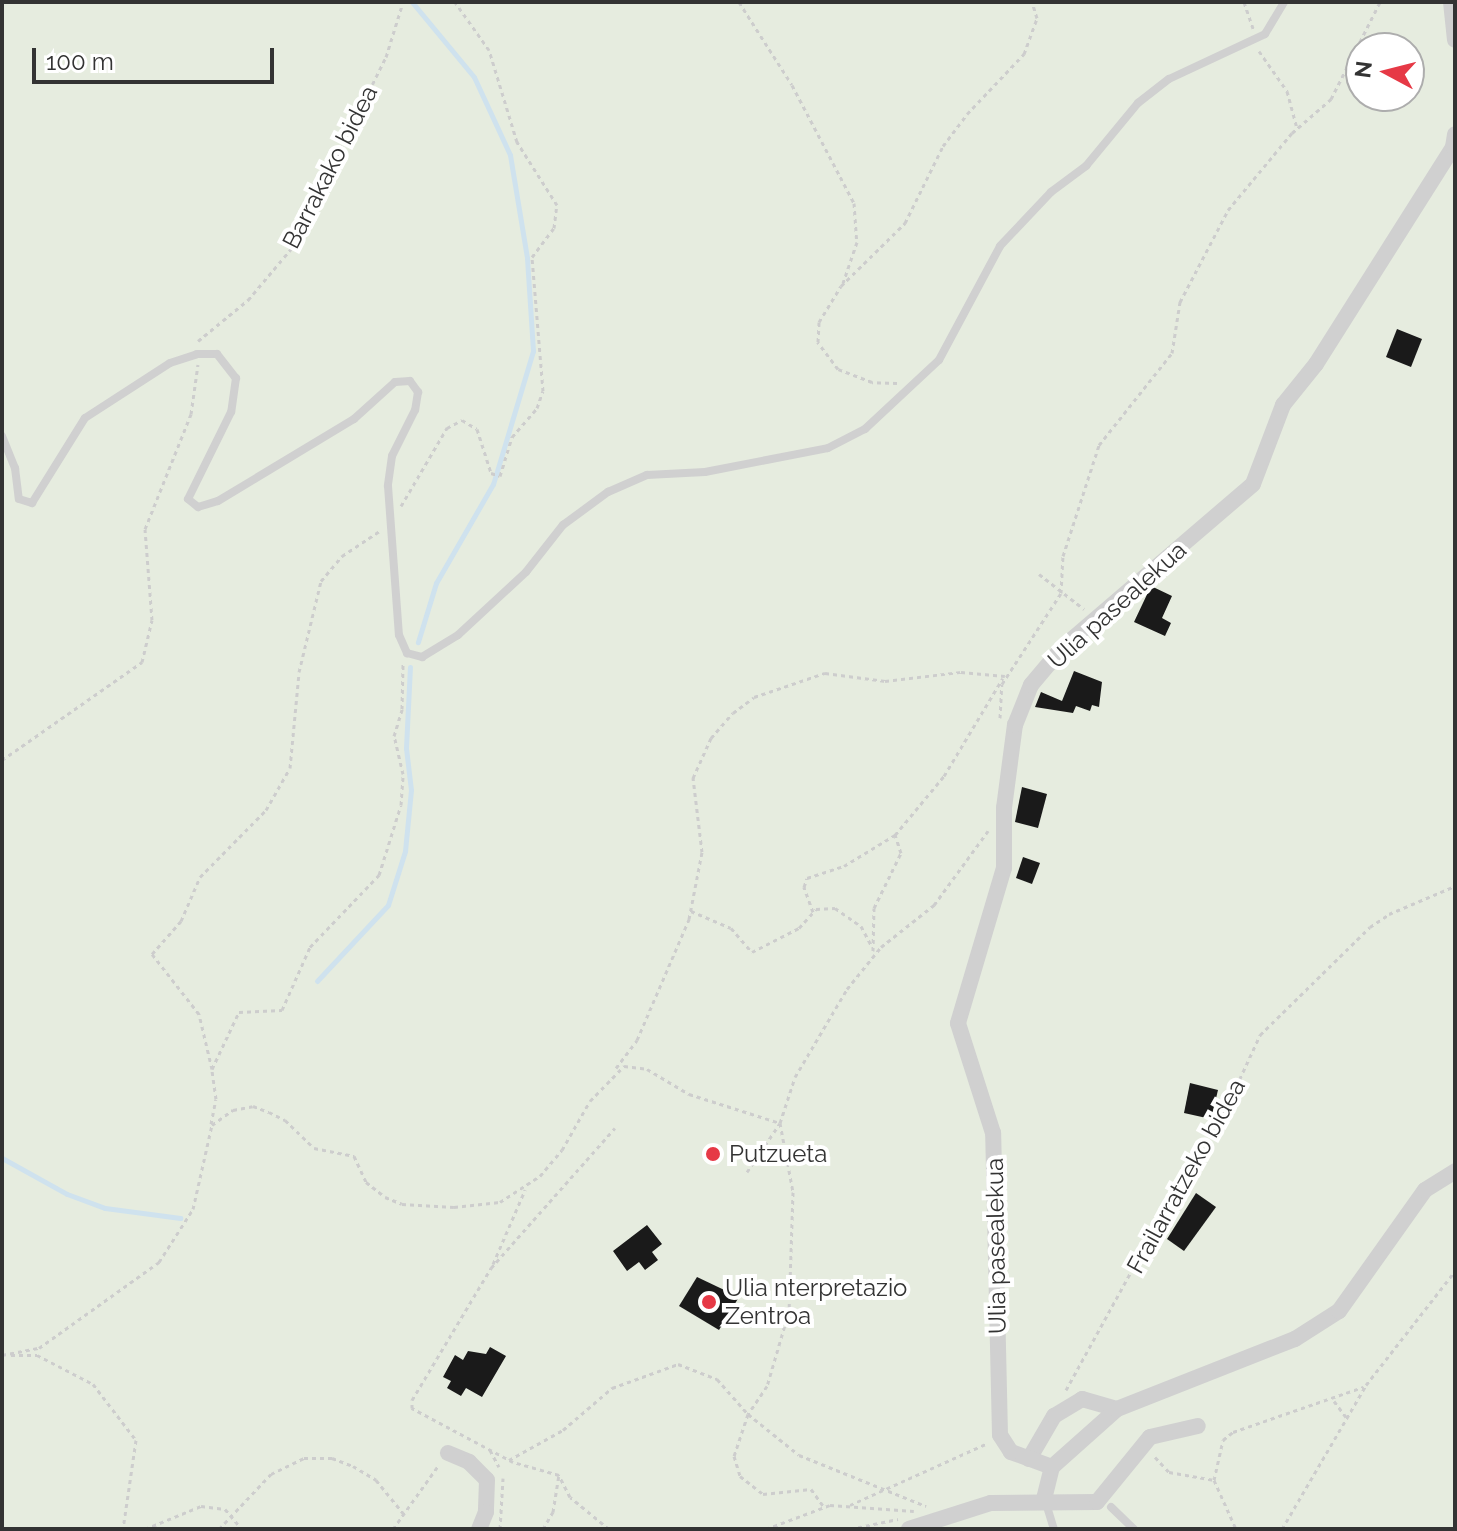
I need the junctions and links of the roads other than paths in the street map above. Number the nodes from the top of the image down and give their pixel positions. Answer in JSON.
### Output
{"nodes":[{"id":1,"x":1284,"y":2,"type":"edge"},
{"id":2,"x":1451,"y":2,"type":"edge"},
{"id":3,"x":1455,"y":40,"type":"edge"},
{"id":4,"x":1454,"y":143,"type":"edge"},
{"id":5,"x":2,"y":436,"type":"edge"},
{"id":6,"x":1455,"y":1171,"type":"edge"},
{"id":7,"x":1117,"y":1409,"type":"junction"},
{"id":8,"x":1198,"y":1426,"type":"dead end"},
{"id":9,"x":448,"y":1453,"type":"road end"},
{"id":10,"x":1029,"y":1459,"type":"junction"},
{"id":11,"x":1052,"y":1467,"type":"junction"},
{"id":12,"x":1044,"y":1499,"type":"junction"},
{"id":13,"x":1111,"y":1507,"type":"dead end"},
{"id":14,"x":1052,"y":1526,"type":"edge"},
{"id":15,"x":479,"y":1529,"type":"edge"},
{"id":16,"x":909,"y":1529,"type":"edge"},
{"id":17,"x":1134,"y":1529,"type":"edge"}],
"edges":[{"from":1,"to":5,"type":"lane"},
{"from":2,"to":3,"type":"street"},
{"from":4,"to":10,"type":"street","name":"Ulia pasealekua"},
{"from":6,"to":7,"type":"street"},
{"from":7,"to":10,"type":"street"},
{"from":7,"to":11,"type":"street"},
{"from":8,"to":12,"type":"street"},
{"from":9,"to":15,"type":"street"},
{"from":10,"to":11,"type":"street"},
{"from":11,"to":12,"type":"street"},
{"from":12,"to":14,"type":"lane"},
{"from":12,"to":16,"type":"street"},
{"from":13,"to":17,"type":"lane"}]}
